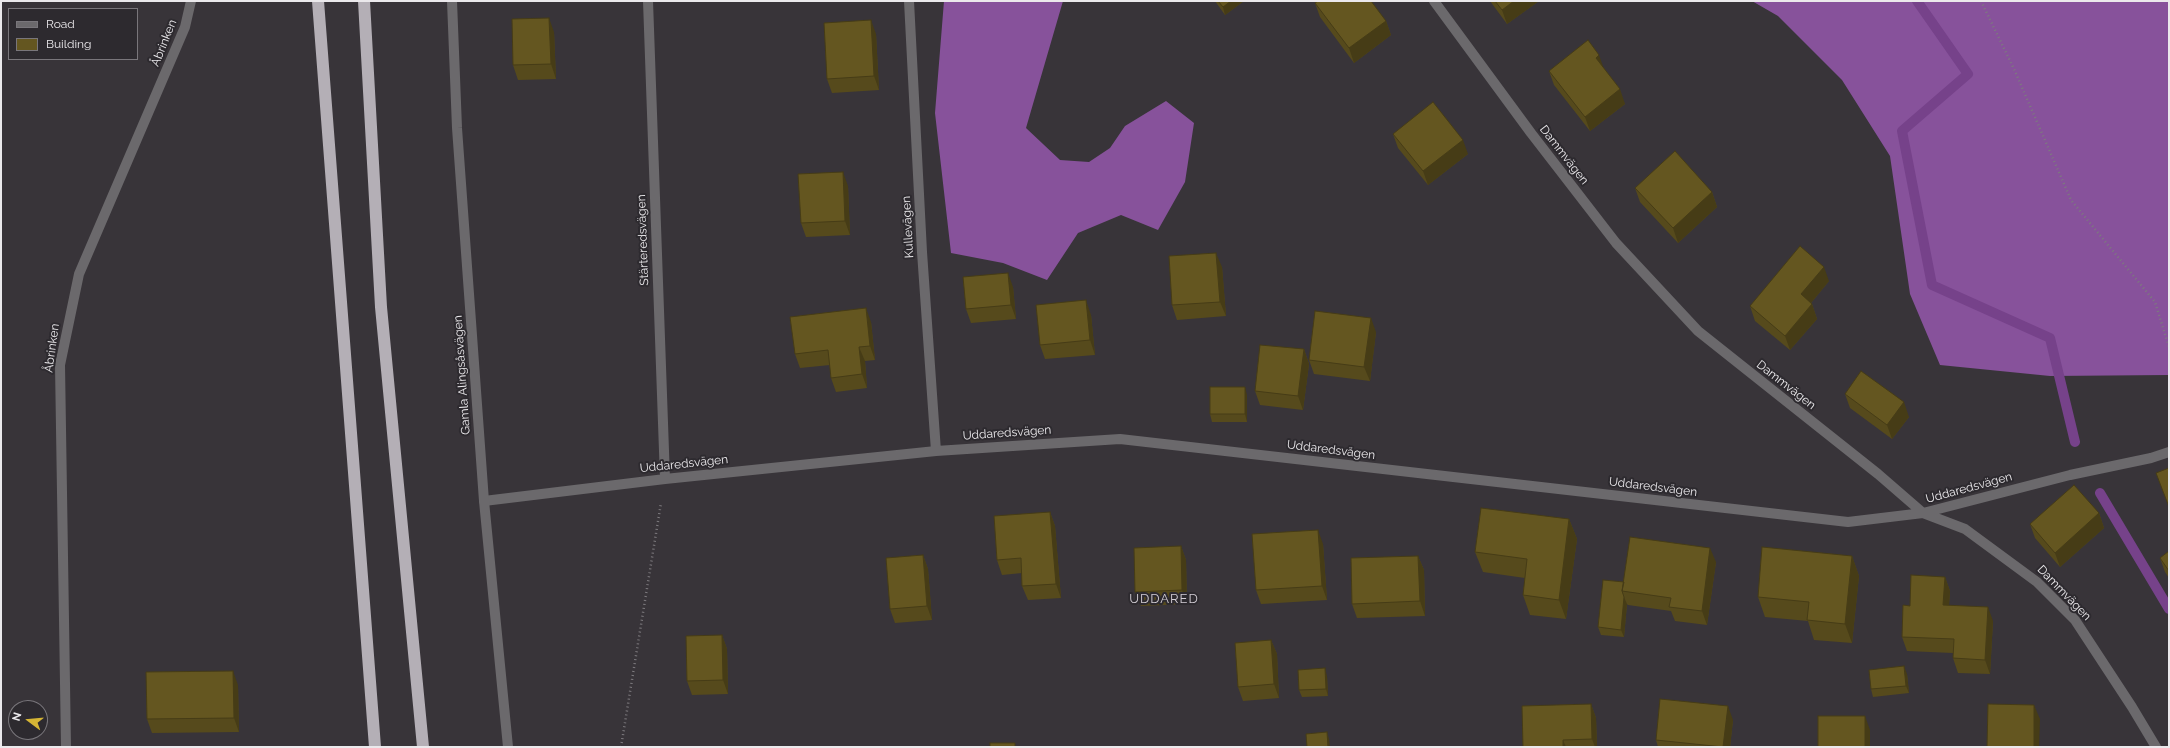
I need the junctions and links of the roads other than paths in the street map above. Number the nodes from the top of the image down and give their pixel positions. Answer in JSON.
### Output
{"nodes":[{"id":1,"x":191,"y":1,"type":"edge"},
{"id":2,"x":318,"y":1,"type":"edge"},
{"id":3,"x":364,"y":1,"type":"edge"},
{"id":4,"x":452,"y":1,"type":"edge"},
{"id":5,"x":648,"y":1,"type":"edge"},
{"id":6,"x":909,"y":1,"type":"edge"},
{"id":7,"x":1434,"y":1,"type":"edge"},
{"id":8,"x":936,"y":451,"type":"junction"},
{"id":9,"x":2169,"y":452,"type":"edge"},
{"id":10,"x":665,"y":478,"type":"junction"},
{"id":11,"x":484,"y":501,"type":"junction"},
{"id":12,"x":1922,"y":513,"type":"junction"},
{"id":13,"x":66,"y":747,"type":"edge"},
{"id":14,"x":375,"y":747,"type":"edge"},
{"id":15,"x":423,"y":747,"type":"edge"},
{"id":16,"x":508,"y":747,"type":"edge"},
{"id":17,"x":2156,"y":747,"type":"edge"}],
"edges":[{"from":1,"to":13,"type":"street","name":"Åbrinken"},
{"from":2,"to":14,"type":"highway"},
{"from":3,"to":15,"type":"highway"},
{"from":4,"to":11,"type":"street","name":"Gamla Alingsåsvägen"},
{"from":5,"to":10,"type":"street","name":"Stärteredsvägen"},
{"from":6,"to":8,"type":"street","name":"Kullevägen"},
{"from":7,"to":12,"type":"street","name":"Dammvägen"},
{"from":8,"to":10,"type":"street","name":"Uddaredsvägen"},
{"from":8,"to":12,"type":"street","name":"Uddaredsvägen"},
{"from":9,"to":12,"type":"street","name":"Uddaredsvägen"},
{"from":10,"to":11,"type":"street","name":"Uddaredsvägen"},
{"from":11,"to":16,"type":"street","name":"Gamla Alingsåsvägen"},
{"from":12,"to":17,"type":"street","name":"Dammvägen"}]}
